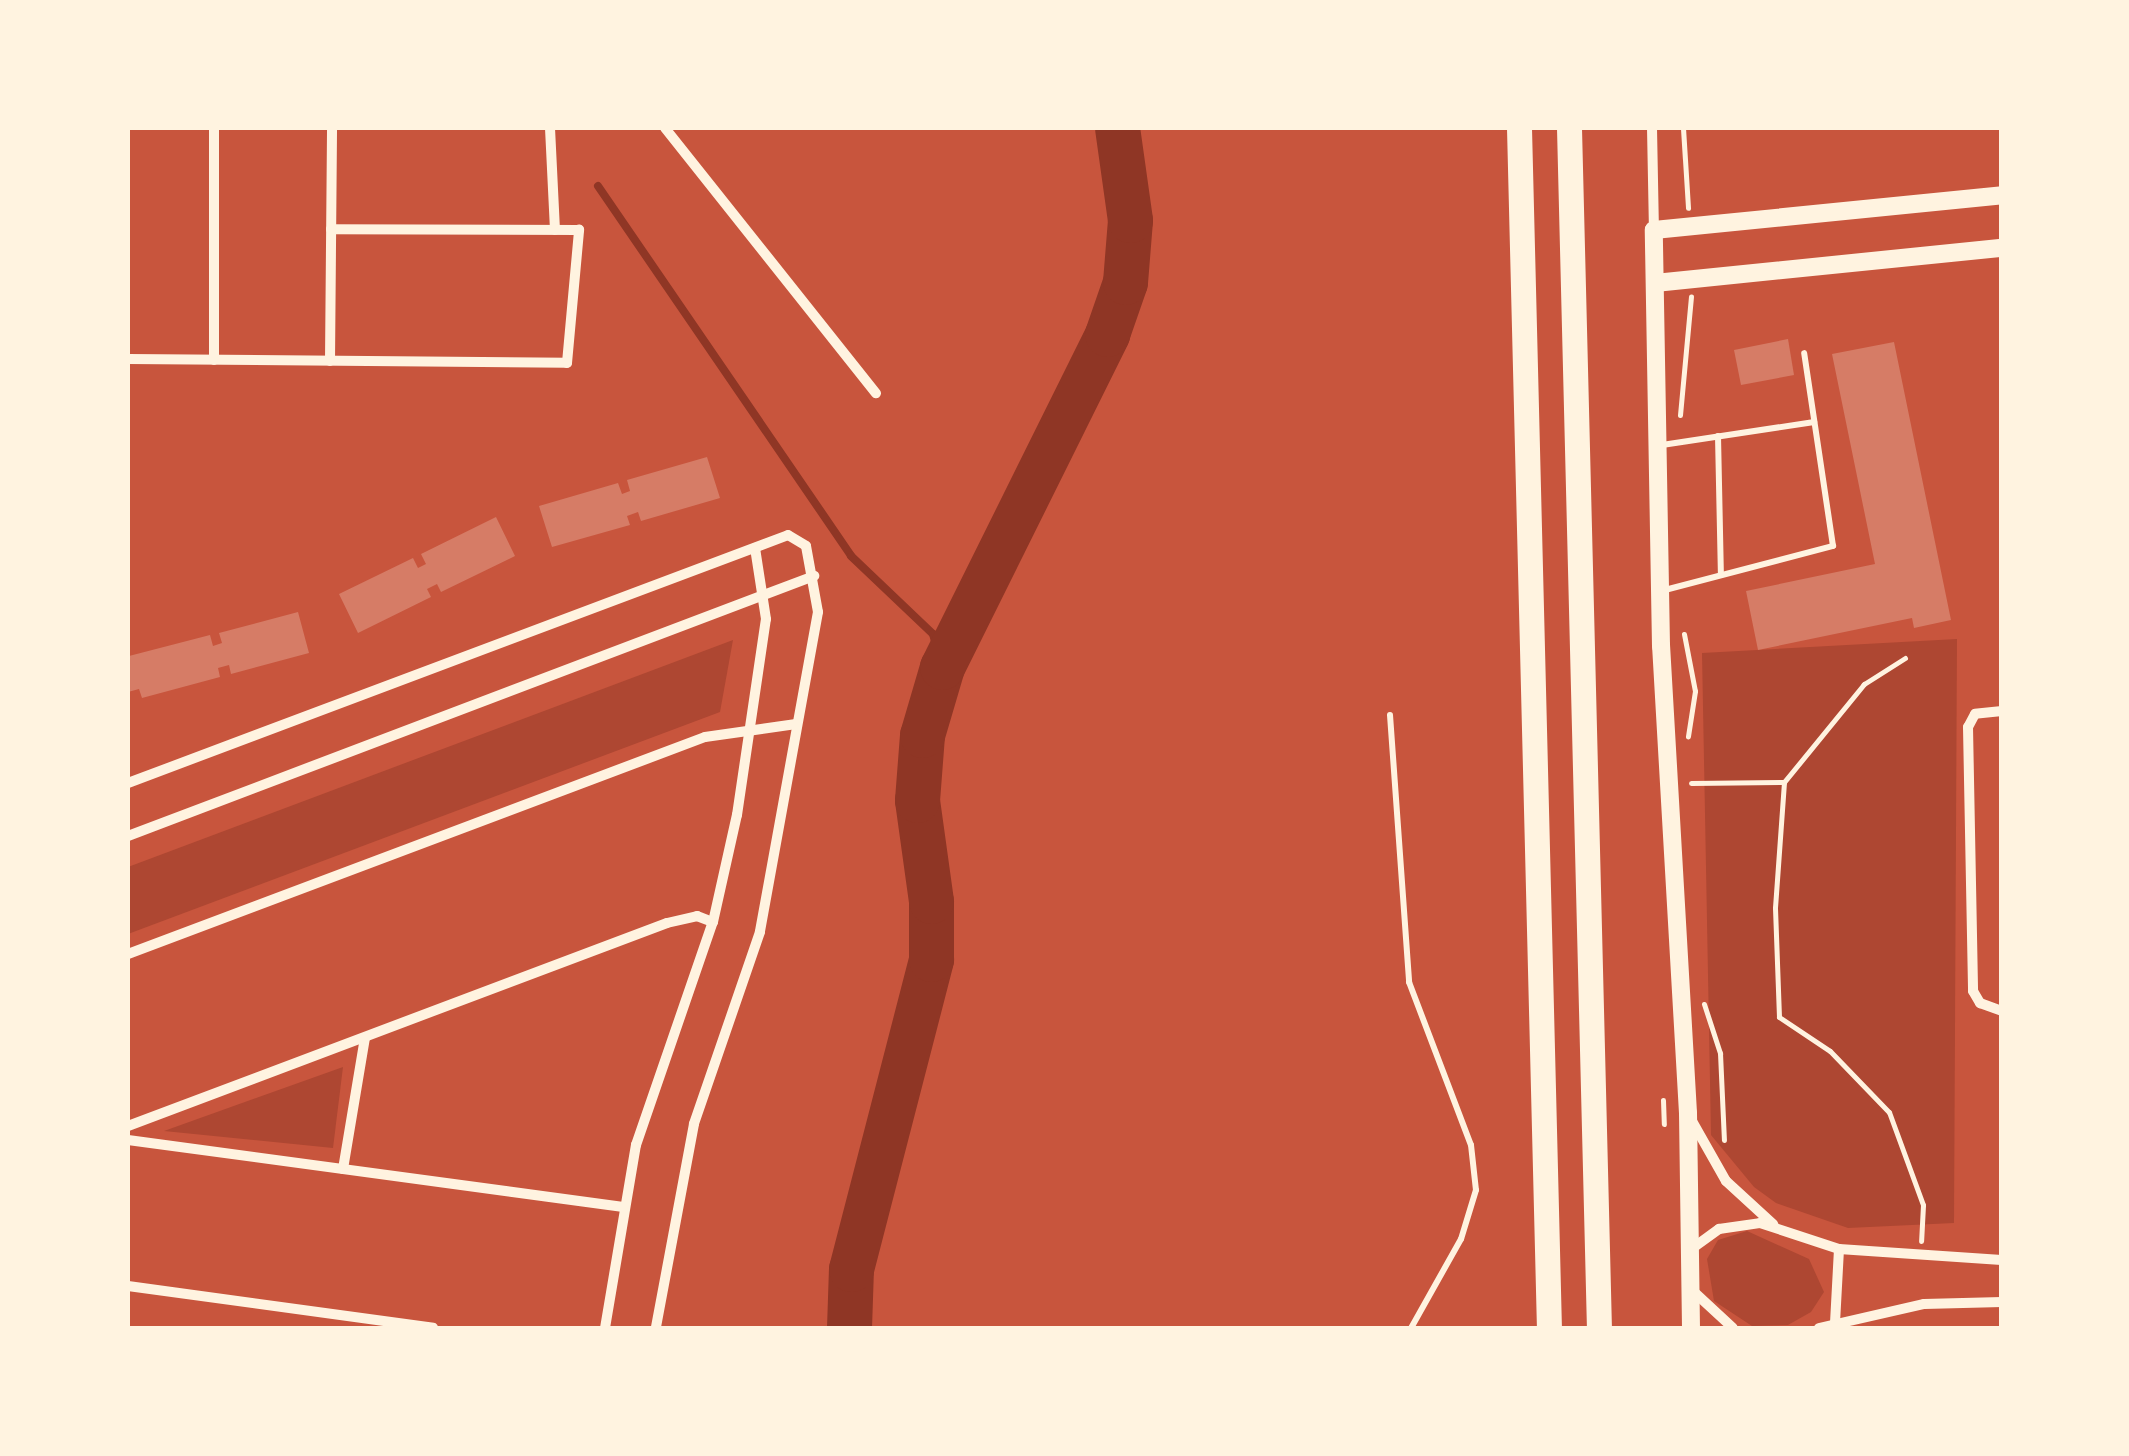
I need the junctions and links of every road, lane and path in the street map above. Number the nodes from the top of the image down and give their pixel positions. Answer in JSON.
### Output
{"nodes":[{"id":1,"x":214,"y":128,"type":"edge"},
{"id":2,"x":332,"y":128,"type":"edge"},
{"id":3,"x":550,"y":128,"type":"edge"},
{"id":4,"x":665,"y":128,"type":"edge"},
{"id":5,"x":1519,"y":128,"type":"edge"},
{"id":6,"x":1568,"y":128,"type":"edge"},
{"id":7,"x":1652,"y":128,"type":"edge"},
{"id":8,"x":1683,"y":128,"type":"edge"},
{"id":9,"x":2002,"y":195,"type":"edge"},
{"id":10,"x":1695,"y":226,"type":"junction"},
{"id":11,"x":331,"y":229,"type":"junction"},
{"id":12,"x":555,"y":230,"type":"junction"},
{"id":13,"x":1654,"y":230,"type":"junction"},
{"id":14,"x":2002,"y":248,"type":"edge"},
{"id":15,"x":1697,"y":278,"type":"junction"},
{"id":16,"x":1655,"y":282,"type":"junction"},
{"id":17,"x":1804,"y":352,"type":"dead end"},
{"id":18,"x":128,"y":359,"type":"edge"},
{"id":19,"x":214,"y":360,"type":"junction"},
{"id":20,"x":330,"y":361,"type":"junction"},
{"id":21,"x":876,"y":393,"type":"dead end"},
{"id":22,"x":1814,"y":422,"type":"junction"},
{"id":23,"x":1718,"y":436,"type":"junction"},
{"id":24,"x":1667,"y":444,"type":"junction"},
{"id":25,"x":755,"y":548,"type":"junction"},
{"id":26,"x":1722,"y":575,"type":"junction"},
{"id":27,"x":814,"y":576,"type":"junction"},
{"id":28,"x":1669,"y":589,"type":"junction"},
{"id":29,"x":766,"y":594,"type":"junction"},
{"id":30,"x":1905,"y":658,"type":"dead end"},
{"id":31,"x":2002,"y":711,"type":"edge"},
{"id":32,"x":1390,"y":715,"type":"dead end"},
{"id":33,"x":796,"y":724,"type":"junction"},
{"id":34,"x":750,"y":728,"type":"junction"},
{"id":35,"x":1684,"y":746,"type":"dead end"},
{"id":36,"x":1685,"y":764,"type":"dead end"},
{"id":37,"x":1784,"y":782,"type":"junction"},
{"id":38,"x":128,"y":783,"type":"edge"},
{"id":39,"x":1686,"y":783,"type":"junction"},
{"id":40,"x":1687,"y":802,"type":"dead end"},
{"id":41,"x":128,"y":836,"type":"edge"},
{"id":42,"x":713,"y":922,"type":"junction"},
{"id":43,"x":128,"y":954,"type":"edge"},
{"id":44,"x":1700,"y":989,"type":"dead end"},
{"id":45,"x":2002,"y":1012,"type":"edge"},
{"id":46,"x":365,"y":1038,"type":"junction"},
{"id":47,"x":1688,"y":1113,"type":"junction"},
{"id":48,"x":128,"y":1126,"type":"edge"},
{"id":49,"x":128,"y":1140,"type":"edge"},
{"id":50,"x":1728,"y":1149,"type":"dead end"},
{"id":51,"x":343,"y":1169,"type":"junction"},
{"id":52,"x":621,"y":1207,"type":"junction"},
{"id":53,"x":1773,"y":1225,"type":"junction"},
{"id":54,"x":1905,"y":1241,"type":"dead end"},
{"id":55,"x":1921,"y":1241,"type":"junction"},
{"id":56,"x":1839,"y":1249,"type":"junction"},
{"id":57,"x":1689,"y":1251,"type":"junction"},
{"id":58,"x":1922,"y":1258,"type":"junction"},
{"id":59,"x":2002,"y":1260,"type":"edge"},
{"id":60,"x":128,"y":1286,"type":"edge"},
{"id":61,"x":1690,"y":1286,"type":"junction"},
{"id":62,"x":2002,"y":1302,"type":"edge"},
{"id":63,"x":1835,"y":1322,"type":"junction"},
{"id":64,"x":433,"y":1328,"type":"edge"},
{"id":65,"x":605,"y":1328,"type":"edge"},
{"id":66,"x":656,"y":1328,"type":"edge"},
{"id":67,"x":1411,"y":1328,"type":"edge"},
{"id":68,"x":1549,"y":1328,"type":"edge"},
{"id":69,"x":1599,"y":1328,"type":"edge"},
{"id":70,"x":1691,"y":1328,"type":"edge"},
{"id":71,"x":1733,"y":1328,"type":"edge"},
{"id":72,"x":1819,"y":1328,"type":"edge"}],
"edges":[{"from":1,"to":19,"type":"street"},
{"from":2,"to":11,"type":"street"},
{"from":3,"to":12,"type":"street"},
{"from":4,"to":21,"type":"street"},
{"from":5,"to":68,"type":"highway"},
{"from":6,"to":69,"type":"highway"},
{"from":7,"to":13,"type":"street"},
{"from":8,"to":10,"type":"path"},
{"from":9,"to":10,"type":"street"},
{"from":10,"to":13,"type":"street"},
{"from":11,"to":12,"type":"street"},
{"from":11,"to":20,"type":"street"},
{"from":12,"to":20,"type":"street"},
{"from":13,"to":16,"type":"street"},
{"from":14,"to":15,"type":"street"},
{"from":15,"to":16,"type":"street"},
{"from":15,"to":24,"type":"path"},
{"from":16,"to":24,"type":"street"},
{"from":17,"to":22,"type":"lane"},
{"from":18,"to":19,"type":"street"},
{"from":19,"to":20,"type":"street"},
{"from":22,"to":23,"type":"lane"},
{"from":22,"to":26,"type":"lane"},
{"from":23,"to":24,"type":"lane"},
{"from":23,"to":26,"type":"lane"},
{"from":24,"to":28,"type":"street"},
{"from":25,"to":27,"type":"street"},
{"from":25,"to":29,"type":"street"},
{"from":25,"to":38,"type":"street"},
{"from":26,"to":28,"type":"lane"},
{"from":27,"to":29,"type":"street"},
{"from":27,"to":33,"type":"street"},
{"from":28,"to":35,"type":"path"},
{"from":28,"to":47,"type":"street"},
{"from":29,"to":34,"type":"street"},
{"from":29,"to":41,"type":"street"},
{"from":30,"to":37,"type":"path"},
{"from":31,"to":45,"type":"street"},
{"from":32,"to":67,"type":"lane"},
{"from":33,"to":34,"type":"street"},
{"from":33,"to":66,"type":"street"},
{"from":34,"to":42,"type":"street"},
{"from":34,"to":43,"type":"street"},
{"from":36,"to":39,"type":"path"},
{"from":37,"to":39,"type":"path"},
{"from":37,"to":55,"type":"path"},
{"from":39,"to":40,"type":"path"},
{"from":42,"to":46,"type":"street"},
{"from":42,"to":52,"type":"street"},
{"from":44,"to":50,"type":"path"},
{"from":46,"to":48,"type":"street"},
{"from":46,"to":51,"type":"street"},
{"from":47,"to":53,"type":"street"},
{"from":47,"to":57,"type":"street"},
{"from":49,"to":51,"type":"street"},
{"from":51,"to":52,"type":"street"},
{"from":52,"to":65,"type":"street"},
{"from":53,"to":56,"type":"street"},
{"from":53,"to":57,"type":"street"},
{"from":54,"to":55,"type":"path"},
{"from":55,"to":58,"type":"path"},
{"from":56,"to":58,"type":"street"},
{"from":56,"to":63,"type":"street"},
{"from":57,"to":61,"type":"street"},
{"from":58,"to":59,"type":"street"},
{"from":60,"to":64,"type":"street"},
{"from":61,"to":70,"type":"street"},
{"from":61,"to":71,"type":"street"},
{"from":62,"to":63,"type":"street"},
{"from":63,"to":72,"type":"street"}]}
